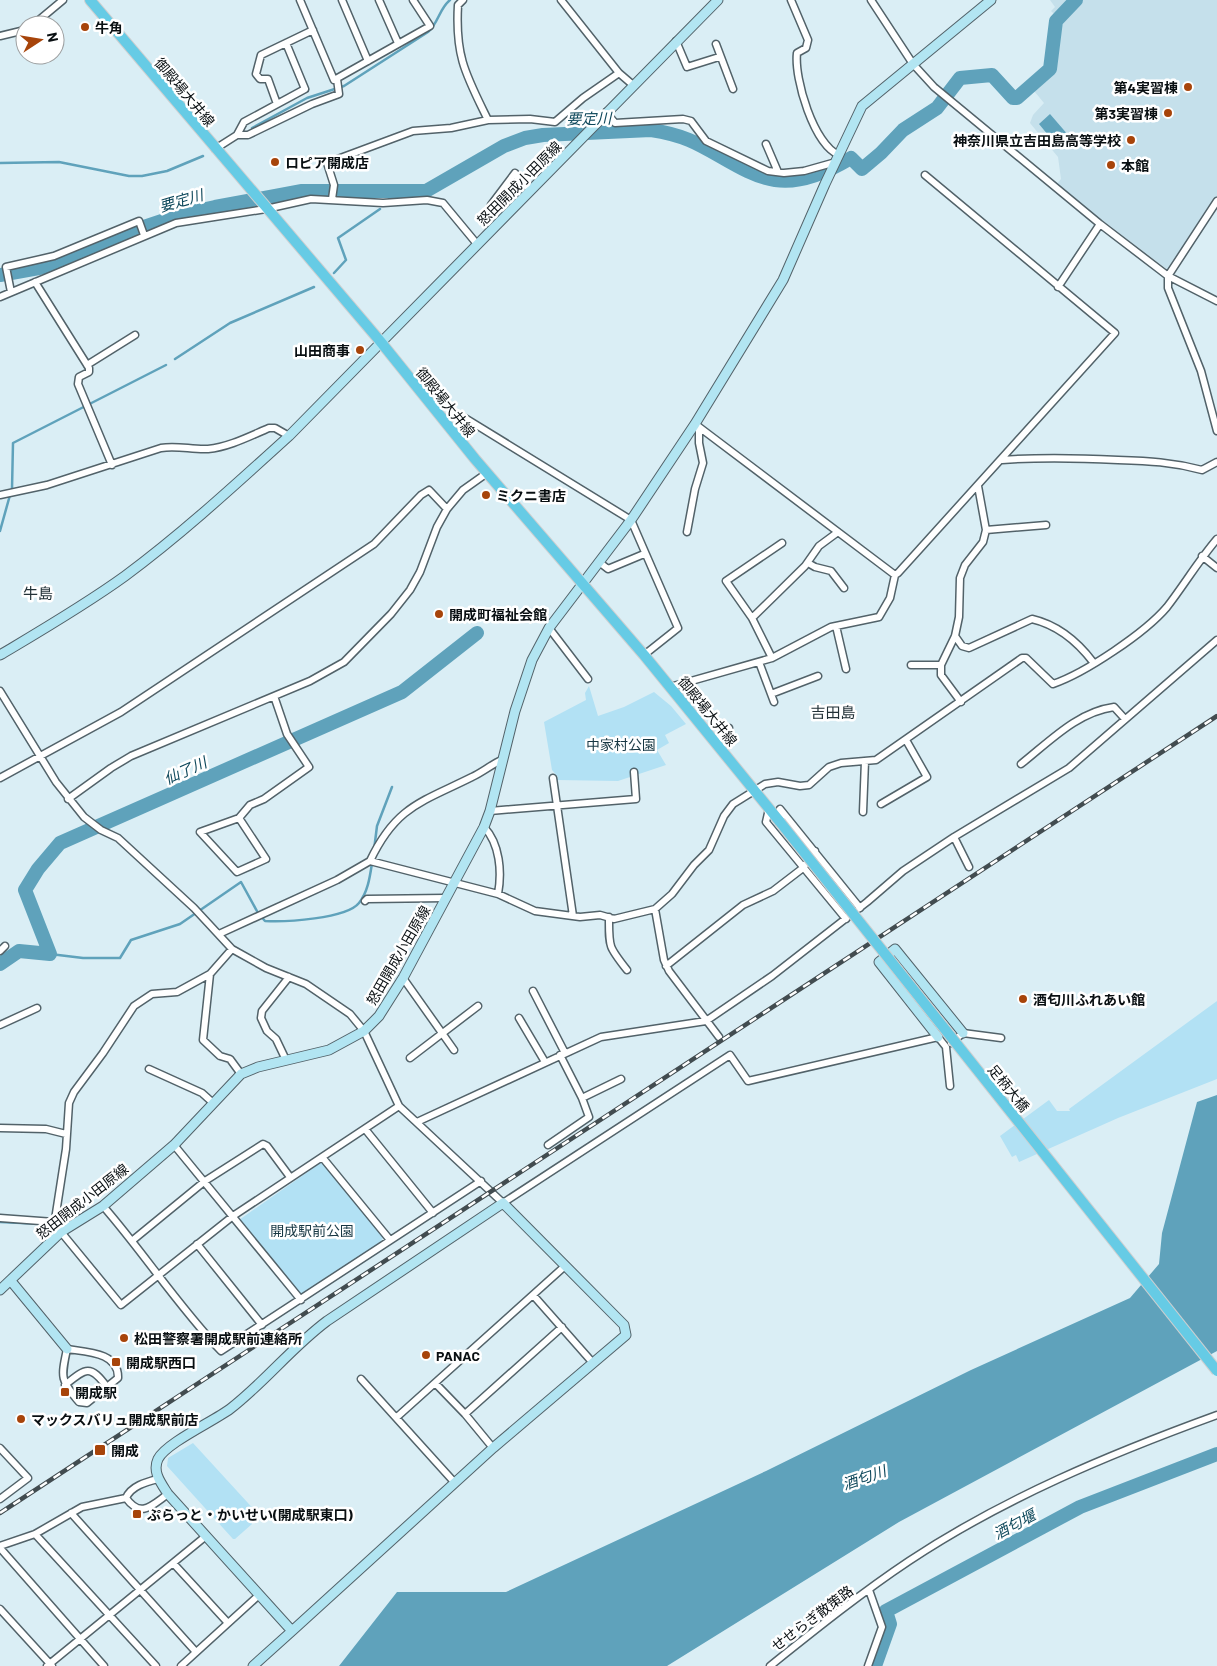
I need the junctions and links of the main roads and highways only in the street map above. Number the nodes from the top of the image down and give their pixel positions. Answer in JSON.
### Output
{"nodes":[{"id":1,"x":90,"y":0,"type":"edge"},
{"id":2,"x":780,"y":822,"type":"joint"},
{"id":3,"x":1217,"y":1371,"type":"edge"}],
"edges":[{"from":1,"to":2,"type":"main road","name":"御殿場大井線"},
{"from":2,"to":3,"type":"main road","name":"足柄大橋","bridge":true}]}
